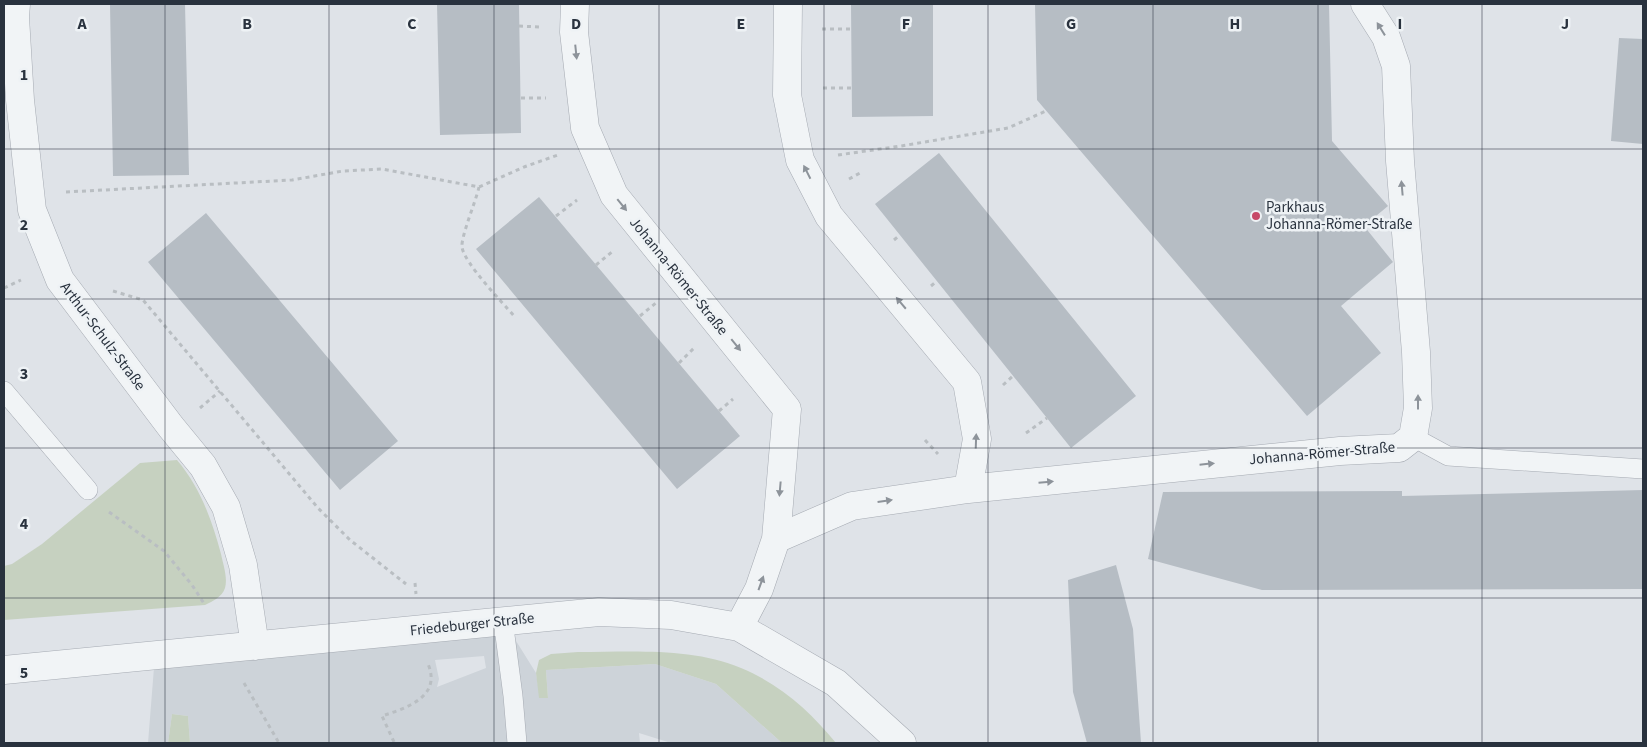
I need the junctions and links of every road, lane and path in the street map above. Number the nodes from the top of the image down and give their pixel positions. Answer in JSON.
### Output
{"nodes":[{"id":1,"x":16,"y":4,"type":"edge"},
{"id":2,"x":575,"y":4,"type":"edge"},
{"id":3,"x":788,"y":4,"type":"edge"},
{"id":4,"x":1365,"y":4,"type":"edge"},
{"id":5,"x":519,"y":26,"type":"dead end"},
{"id":6,"x":540,"y":27,"type":"dead end"},
{"id":7,"x":814,"y":29,"type":"dead end"},
{"id":8,"x":851,"y":29,"type":"dead end"},
{"id":9,"x":815,"y":88,"type":"dead end"},
{"id":10,"x":852,"y":88,"type":"dead end"},
{"id":11,"x":521,"y":98,"type":"dead end"},
{"id":12,"x":539,"y":98,"type":"dead end"},
{"id":13,"x":1046,"y":111,"type":"dead end"},
{"id":14,"x":564,"y":152,"type":"dead end"},
{"id":15,"x":800,"y":160,"type":"junction"},
{"id":16,"x":479,"y":187,"type":"junction"},
{"id":17,"x":64,"y":192,"type":"dead end"},
{"id":18,"x":569,"y":206,"type":"dead end"},
{"id":19,"x":556,"y":216,"type":"dead end"},
{"id":20,"x":108,"y":289,"type":"dead end"},
{"id":21,"x":646,"y":311,"type":"dead end"},
{"id":22,"x":514,"y":316,"type":"dead end"},
{"id":23,"x":640,"y":316,"type":"dead end"},
{"id":24,"x":1013,"y":376,"type":"dead end"},
{"id":25,"x":1007,"y":382,"type":"dead end"},
{"id":26,"x":4,"y":391,"type":"edge"},
{"id":27,"x":220,"y":391,"type":"junction"},
{"id":28,"x":199,"y":408,"type":"dead end"},
{"id":29,"x":1047,"y":418,"type":"dead end"},
{"id":30,"x":1026,"y":433,"type":"dead end"},
{"id":31,"x":1413,"y":436,"type":"junction"},
{"id":32,"x":1643,"y":469,"type":"edge"},
{"id":33,"x":968,"y":489,"type":"junction"},
{"id":34,"x":88,"y":490,"type":"joint"},
{"id":35,"x":776,"y":539,"type":"junction"},
{"id":36,"x":415,"y":583,"type":"dead end"},
{"id":37,"x":406,"y":584,"type":"dead end"},
{"id":38,"x":205,"y":604,"type":"dead end"},
{"id":39,"x":502,"y":620,"type":"junction"},
{"id":40,"x":739,"y":627,"type":"junction"},
{"id":41,"x":420,"y":628,"type":"junction"},
{"id":42,"x":255,"y":646,"type":"junction"},
{"id":43,"x":226,"y":648,"type":"junction"},
{"id":44,"x":4,"y":670,"type":"edge"},
{"id":45,"x":394,"y":742,"type":"dead end"},
{"id":46,"x":279,"y":743,"type":"edge"},
{"id":47,"x":517,"y":743,"type":"edge"},
{"id":48,"x":902,"y":743,"type":"edge"}],
"edges":[{"from":1,"to":42,"type":"street","name":"Arthur-Schulz-Straße"},
{"from":2,"to":35,"type":"street","name":"Johanna-Römer-Straße","one_way":true},
{"from":3,"to":15,"type":"street"},
{"from":31,"to":4,"type":"street","name":"Johanna-Römer-Straße","one_way":true},
{"from":5,"to":6,"type":"path"},
{"from":7,"to":8,"type":"path"},
{"from":9,"to":10,"type":"path"},
{"from":11,"to":12,"type":"path"},
{"from":13,"to":15,"type":"path"},
{"from":14,"to":16,"type":"path"},
{"from":33,"to":15,"type":"street","one_way":true},
{"from":16,"to":17,"type":"path"},
{"from":16,"to":22,"type":"path"},
{"from":18,"to":19,"type":"path"},
{"from":20,"to":27,"type":"path"},
{"from":21,"to":23,"type":"path"},
{"from":24,"to":25,"type":"path"},
{"from":26,"to":34,"type":"lane"},
{"from":27,"to":28,"type":"path"},
{"from":27,"to":37,"type":"path"},
{"from":29,"to":30,"type":"path"},
{"from":31,"to":32,"type":"lane"},
{"from":33,"to":31,"type":"street","name":"Johanna-Römer-Straße","one_way":true},
{"from":35,"to":33,"type":"street","name":"Johanna-Römer-Straße","one_way":true},
{"from":34,"to":38,"type":"path"},
{"from":40,"to":35,"type":"street","name":"Johanna-Römer-Straße","one_way":true},
{"from":36,"to":41,"type":"path"},
{"from":39,"to":40,"type":"street","name":"Friedeburger Straße"},
{"from":39,"to":41,"type":"street","name":"Friedeburger Straße"},
{"from":39,"to":47,"type":"lane"},
{"from":40,"to":48,"type":"street","name":"Friedeburger Straße"},
{"from":41,"to":42,"type":"street","name":"Friedeburger Straße"},
{"from":41,"to":45,"type":"path"},
{"from":42,"to":43,"type":"street","name":"Friedeburger Straße"},
{"from":43,"to":44,"type":"street","name":"Friedeburger Straße"},
{"from":43,"to":46,"type":"path"}]}
